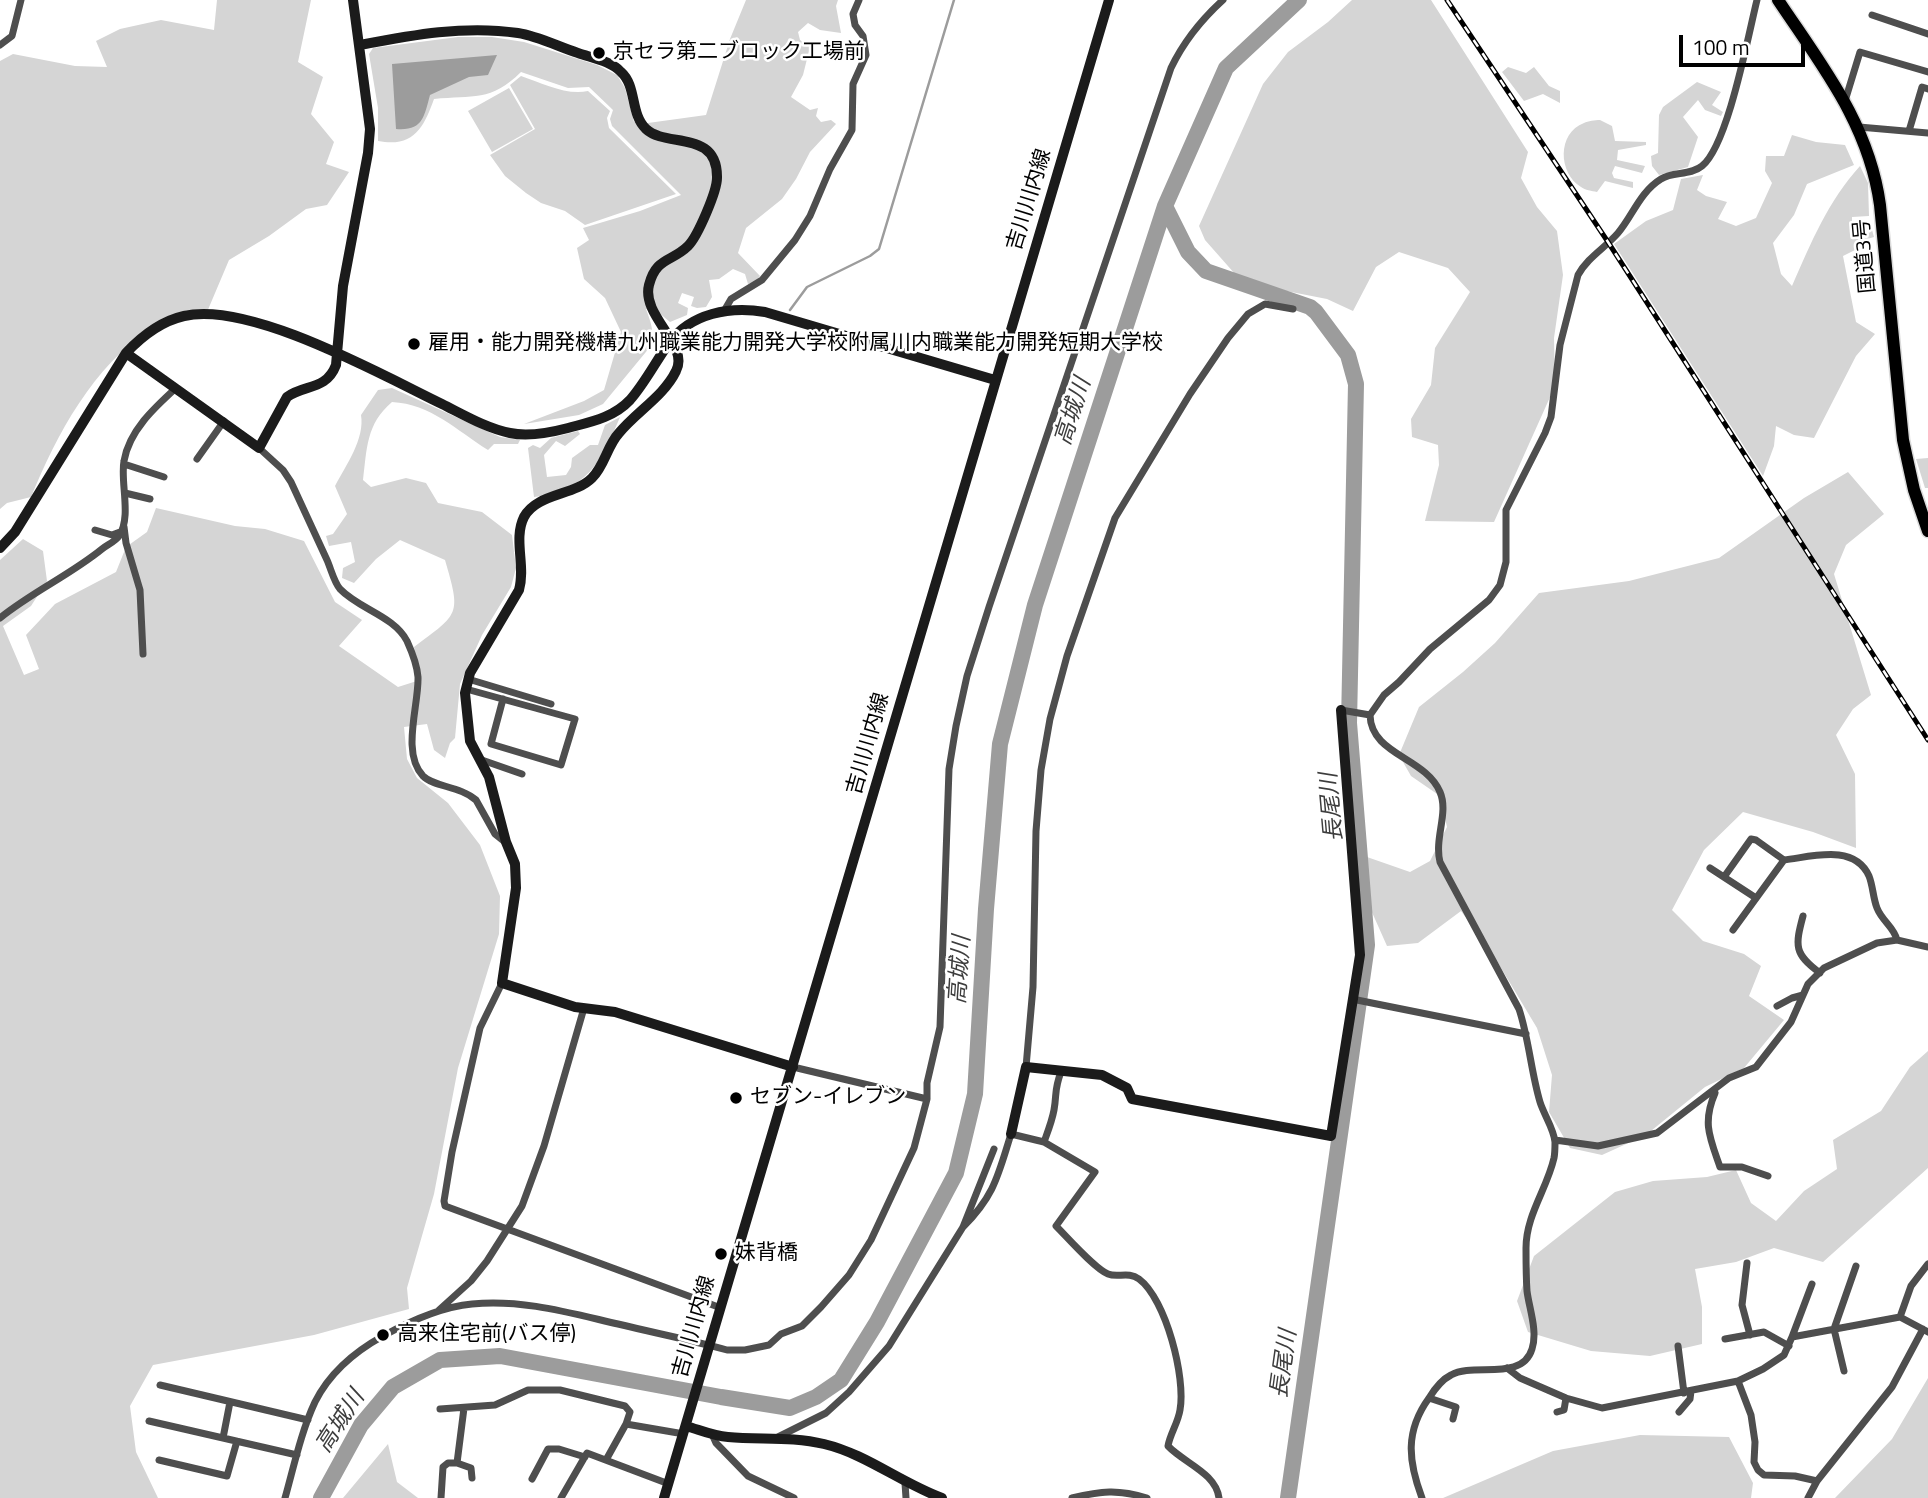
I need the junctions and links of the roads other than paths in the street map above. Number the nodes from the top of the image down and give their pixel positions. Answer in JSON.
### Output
{"nodes":[{"id":1,"x":21,"y":0,"type":"edge"},
{"id":2,"x":353,"y":0,"type":"edge"},
{"id":3,"x":859,"y":0,"type":"edge"},
{"id":4,"x":1109,"y":0,"type":"edge"},
{"id":5,"x":1223,"y":0,"type":"edge"},
{"id":6,"x":1756,"y":0,"type":"edge"},
{"id":7,"x":1778,"y":0,"type":"edge"},
{"id":8,"x":1872,"y":15,"type":"dead end"},
{"id":9,"x":1928,"y":34,"type":"edge"},
{"id":10,"x":0,"y":45,"type":"edge"},
{"id":11,"x":360,"y":45,"type":"junction"},
{"id":12,"x":1928,"y":72,"type":"edge"},
{"id":13,"x":1928,"y":89,"type":"edge"},
{"id":14,"x":1845,"y":100,"type":"junction"},
{"id":15,"x":1859,"y":127,"type":"junction"},
{"id":16,"x":1909,"y":131,"type":"junction"},
{"id":17,"x":1928,"y":133,"type":"edge"},
{"id":18,"x":1293,"y":309,"type":"dead end"},
{"id":19,"x":724,"y":311,"type":"junction"},
{"id":20,"x":671,"y":340,"type":"junction"},
{"id":21,"x":126,"y":353,"type":"junction"},
{"id":22,"x":337,"y":354,"type":"junction"},
{"id":23,"x":995,"y":380,"type":"junction"},
{"id":24,"x":176,"y":388,"type":"junction"},
{"id":25,"x":224,"y":421,"type":"junction"},
{"id":26,"x":259,"y":448,"type":"junction"},
{"id":27,"x":197,"y":459,"type":"dead end"},
{"id":28,"x":124,"y":464,"type":"junction"},
{"id":29,"x":164,"y":477,"type":"dead end"},
{"id":30,"x":125,"y":493,"type":"junction"},
{"id":31,"x":150,"y":499,"type":"dead end"},
{"id":32,"x":123,"y":523,"type":"junction"},
{"id":33,"x":95,"y":530,"type":"dead end"},
{"id":34,"x":1928,"y":531,"type":"edge"},
{"id":35,"x":120,"y":532,"type":"junction"},
{"id":36,"x":0,"y":548,"type":"edge"},
{"id":37,"x":0,"y":618,"type":"edge"},
{"id":38,"x":143,"y":654,"type":"dead end"},
{"id":39,"x":467,"y":684,"type":"junction"},
{"id":40,"x":503,"y":699,"type":"junction"},
{"id":41,"x":551,"y":704,"type":"dead end"},
{"id":42,"x":1343,"y":710,"type":"joint"},
{"id":43,"x":1370,"y":715,"type":"junction"},
{"id":44,"x":478,"y":758,"type":"junction"},
{"id":45,"x":522,"y":774,"type":"dead end"},
{"id":46,"x":506,"y":842,"type":"junction"},
{"id":47,"x":1783,"y":860,"type":"junction"},
{"id":48,"x":1710,"y":868,"type":"dead end"},
{"id":49,"x":1724,"y":877,"type":"junction"},
{"id":50,"x":1756,"y":898,"type":"junction"},
{"id":51,"x":1803,"y":916,"type":"dead end"},
{"id":52,"x":1733,"y":930,"type":"dead end"},
{"id":53,"x":1897,"y":940,"type":"junction"},
{"id":54,"x":1928,"y":947,"type":"edge"},
{"id":55,"x":1820,"y":973,"type":"junction"},
{"id":56,"x":502,"y":983,"type":"junction"},
{"id":57,"x":1803,"y":995,"type":"junction"},
{"id":58,"x":1357,"y":1000,"type":"junction"},
{"id":59,"x":1777,"y":1006,"type":"dead end"},
{"id":60,"x":584,"y":1008,"type":"junction"},
{"id":61,"x":1526,"y":1034,"type":"junction"},
{"id":62,"x":793,"y":1067,"type":"junction"},
{"id":63,"x":1026,"y":1067,"type":"junction"},
{"id":64,"x":1061,"y":1072,"type":"junction"},
{"id":65,"x":1716,"y":1089,"type":"junction"},
{"id":66,"x":927,"y":1099,"type":"junction"},
{"id":67,"x":1012,"y":1134,"type":"junction"},
{"id":68,"x":1555,"y":1140,"type":"junction"},
{"id":69,"x":1044,"y":1142,"type":"junction"},
{"id":70,"x":994,"y":1149,"type":"dead end"},
{"id":71,"x":1768,"y":1176,"type":"dead end"},
{"id":72,"x":963,"y":1227,"type":"junction"},
{"id":73,"x":507,"y":1229,"type":"junction"},
{"id":74,"x":1747,"y":1263,"type":"dead end"},
{"id":75,"x":1928,"y":1264,"type":"edge"},
{"id":76,"x":1856,"y":1266,"type":"dead end"},
{"id":77,"x":1812,"y":1284,"type":"dead end"},
{"id":78,"x":721,"y":1308,"type":"junction"},
{"id":79,"x":438,"y":1310,"type":"junction"},
{"id":80,"x":1900,"y":1317,"type":"junction"},
{"id":81,"x":1834,"y":1329,"type":"junction"},
{"id":82,"x":1925,"y":1331,"type":"edge"},
{"id":83,"x":1749,"y":1335,"type":"junction"},
{"id":84,"x":1792,"y":1336,"type":"junction"},
{"id":85,"x":1725,"y":1339,"type":"dead end"},
{"id":86,"x":710,"y":1346,"type":"junction"},
{"id":87,"x":1678,"y":1346,"type":"dead end"},
{"id":88,"x":1789,"y":1346,"type":"junction"},
{"id":89,"x":1507,"y":1368,"type":"junction"},
{"id":90,"x":1844,"y":1371,"type":"dead end"},
{"id":91,"x":1738,"y":1381,"type":"junction"},
{"id":92,"x":160,"y":1385,"type":"dead end"},
{"id":93,"x":1688,"y":1392,"type":"junction"},
{"id":94,"x":1429,"y":1398,"type":"junction"},
{"id":95,"x":1566,"y":1398,"type":"junction"},
{"id":96,"x":230,"y":1402,"type":"junction"},
{"id":97,"x":464,"y":1408,"type":"junction"},
{"id":98,"x":440,"y":1409,"type":"dead end"},
{"id":99,"x":1679,"y":1412,"type":"dead end"},
{"id":100,"x":1453,"y":1419,"type":"dead end"},
{"id":101,"x":308,"y":1420,"type":"junction"},
{"id":102,"x":1566,"y":1420,"type":"dead end"},
{"id":103,"x":149,"y":1421,"type":"dead end"},
{"id":104,"x":626,"y":1424,"type":"junction"},
{"id":105,"x":685,"y":1430,"type":"junction"},
{"id":106,"x":712,"y":1434,"type":"junction"},
{"id":107,"x":778,"y":1437,"type":"junction"},
{"id":108,"x":223,"y":1438,"type":"junction"},
{"id":109,"x":237,"y":1441,"type":"junction"},
{"id":110,"x":297,"y":1455,"type":"junction"},
{"id":111,"x":585,"y":1457,"type":"junction"},
{"id":112,"x":159,"y":1460,"type":"dead end"},
{"id":113,"x":606,"y":1460,"type":"junction"},
{"id":114,"x":457,"y":1463,"type":"junction"},
{"id":115,"x":472,"y":1478,"type":"dead end"},
{"id":116,"x":532,"y":1479,"type":"dead end"},
{"id":117,"x":1817,"y":1481,"type":"junction"},
{"id":118,"x":905,"y":1483,"type":"junction"},
{"id":119,"x":669,"y":1484,"type":"junction"},
{"id":120,"x":285,"y":1498,"type":"edge"},
{"id":121,"x":441,"y":1498,"type":"edge"},
{"id":122,"x":561,"y":1498,"type":"edge"},
{"id":123,"x":664,"y":1498,"type":"edge"},
{"id":124,"x":794,"y":1498,"type":"edge"},
{"id":125,"x":906,"y":1498,"type":"edge"},
{"id":126,"x":942,"y":1498,"type":"edge"},
{"id":127,"x":1072,"y":1498,"type":"edge"},
{"id":128,"x":1147,"y":1498,"type":"edge"},
{"id":129,"x":1219,"y":1498,"type":"edge"},
{"id":130,"x":1422,"y":1498,"type":"edge"},
{"id":131,"x":1808,"y":1498,"type":"edge"}],
"edges":[{"from":1,"to":10,"type":"street"},
{"from":2,"to":11,"type":"street"},
{"from":3,"to":19,"type":"street"},
{"from":4,"to":23,"type":"street","name":"吉川川内線"},
{"from":5,"to":66,"type":"street"},
{"from":6,"to":43,"type":"street"},
{"from":7,"to":14,"type":"highway","name":"国道3号"},
{"from":8,"to":9,"type":"street"},
{"from":11,"to":20,"type":"street"},
{"from":11,"to":22,"type":"street"},
{"from":12,"to":14,"type":"street"},
{"from":13,"to":16,"type":"street"},
{"from":14,"to":15,"type":"highway","name":"国道3号"},
{"from":15,"to":16,"type":"street"},
{"from":15,"to":34,"type":"highway","name":"国道3号"},
{"from":16,"to":17,"type":"street"},
{"from":18,"to":63,"type":"street"},
{"from":19,"to":20,"type":"street"},
{"from":19,"to":23,"type":"street"},
{"from":20,"to":22,"type":"street"},
{"from":20,"to":39,"type":"street"},
{"from":21,"to":22,"type":"street"},
{"from":21,"to":24,"type":"street"},
{"from":21,"to":36,"type":"street"},
{"from":22,"to":26,"type":"street"},
{"from":23,"to":62,"type":"street","name":"吉川川内線"},
{"from":24,"to":25,"type":"street"},
{"from":24,"to":28,"type":"street"},
{"from":25,"to":26,"type":"street"},
{"from":25,"to":27,"type":"street"},
{"from":26,"to":46,"type":"street"},
{"from":28,"to":29,"type":"street"},
{"from":28,"to":30,"type":"street"},
{"from":30,"to":31,"type":"street"},
{"from":30,"to":32,"type":"street"},
{"from":32,"to":35,"type":"street"},
{"from":32,"to":38,"type":"street"},
{"from":33,"to":35,"type":"street"},
{"from":35,"to":37,"type":"street"},
{"from":39,"to":40,"type":"street"},
{"from":39,"to":41,"type":"street"},
{"from":39,"to":44,"type":"street"},
{"from":40,"to":40,"type":"street"},
{"from":42,"to":43,"type":"street"},
{"from":42,"to":58,"type":"street"},
{"from":43,"to":61,"type":"street"},
{"from":44,"to":45,"type":"street"},
{"from":44,"to":46,"type":"street"},
{"from":46,"to":56,"type":"street"},
{"from":47,"to":49,"type":"street"},
{"from":47,"to":50,"type":"street"},
{"from":47,"to":53,"type":"street"},
{"from":48,"to":49,"type":"street"},
{"from":49,"to":50,"type":"street"},
{"from":50,"to":52,"type":"street"},
{"from":51,"to":55,"type":"street"},
{"from":53,"to":54,"type":"street"},
{"from":53,"to":55,"type":"street"},
{"from":55,"to":57,"type":"street"},
{"from":56,"to":60,"type":"street"},
{"from":56,"to":73,"type":"street"},
{"from":57,"to":59,"type":"street"},
{"from":57,"to":65,"type":"street"},
{"from":58,"to":61,"type":"street"},
{"from":58,"to":64,"type":"street"},
{"from":60,"to":62,"type":"street"},
{"from":60,"to":73,"type":"street"},
{"from":61,"to":68,"type":"street"},
{"from":62,"to":66,"type":"street"},
{"from":62,"to":78,"type":"street","name":"吉川川内線"},
{"from":63,"to":64,"type":"street"},
{"from":63,"to":67,"type":"street"},
{"from":64,"to":69,"type":"street"},
{"from":65,"to":68,"type":"street"},
{"from":65,"to":71,"type":"street"},
{"from":66,"to":86,"type":"street"},
{"from":67,"to":69,"type":"street"},
{"from":67,"to":72,"type":"street"},
{"from":68,"to":89,"type":"street"},
{"from":69,"to":129,"type":"street"},
{"from":70,"to":72,"type":"street"},
{"from":72,"to":107,"type":"street"},
{"from":73,"to":78,"type":"street"},
{"from":73,"to":79,"type":"street"},
{"from":74,"to":83,"type":"street"},
{"from":75,"to":80,"type":"street"},
{"from":76,"to":81,"type":"street"},
{"from":77,"to":84,"type":"street"},
{"from":78,"to":86,"type":"street","name":"吉川川内線"},
{"from":79,"to":86,"type":"street"},
{"from":79,"to":101,"type":"street"},
{"from":80,"to":81,"type":"street"},
{"from":80,"to":82,"type":"street"},
{"from":81,"to":84,"type":"street"},
{"from":81,"to":90,"type":"street"},
{"from":82,"to":117,"type":"street"},
{"from":83,"to":85,"type":"street"},
{"from":83,"to":88,"type":"street"},
{"from":84,"to":88,"type":"street"},
{"from":86,"to":105,"type":"street","name":"吉川川内線"},
{"from":87,"to":93,"type":"street"},
{"from":88,"to":91,"type":"street"},
{"from":89,"to":94,"type":"street"},
{"from":89,"to":95,"type":"street"},
{"from":91,"to":93,"type":"street"},
{"from":91,"to":117,"type":"street"},
{"from":92,"to":96,"type":"street"},
{"from":93,"to":95,"type":"street"},
{"from":93,"to":99,"type":"street"},
{"from":94,"to":100,"type":"street"},
{"from":94,"to":130,"type":"street"},
{"from":95,"to":102,"type":"street"},
{"from":96,"to":101,"type":"street"},
{"from":96,"to":108,"type":"street"},
{"from":97,"to":98,"type":"street"},
{"from":97,"to":104,"type":"street"},
{"from":97,"to":114,"type":"street"},
{"from":101,"to":110,"type":"street"},
{"from":103,"to":108,"type":"street"},
{"from":104,"to":105,"type":"street"},
{"from":104,"to":113,"type":"street"},
{"from":105,"to":106,"type":"street"},
{"from":105,"to":119,"type":"street","name":"吉川川内線"},
{"from":106,"to":107,"type":"street"},
{"from":106,"to":124,"type":"street"},
{"from":107,"to":118,"type":"street"},
{"from":108,"to":109,"type":"street"},
{"from":109,"to":110,"type":"street"},
{"from":109,"to":112,"type":"street"},
{"from":110,"to":120,"type":"street"},
{"from":111,"to":113,"type":"street"},
{"from":111,"to":116,"type":"street"},
{"from":111,"to":122,"type":"street"},
{"from":113,"to":119,"type":"street"},
{"from":114,"to":115,"type":"street"},
{"from":114,"to":121,"type":"street"},
{"from":117,"to":131,"type":"street"},
{"from":118,"to":125,"type":"street"},
{"from":118,"to":126,"type":"street"},
{"from":119,"to":123,"type":"street","name":"吉川川内線"},
{"from":127,"to":128,"type":"street"}]}
